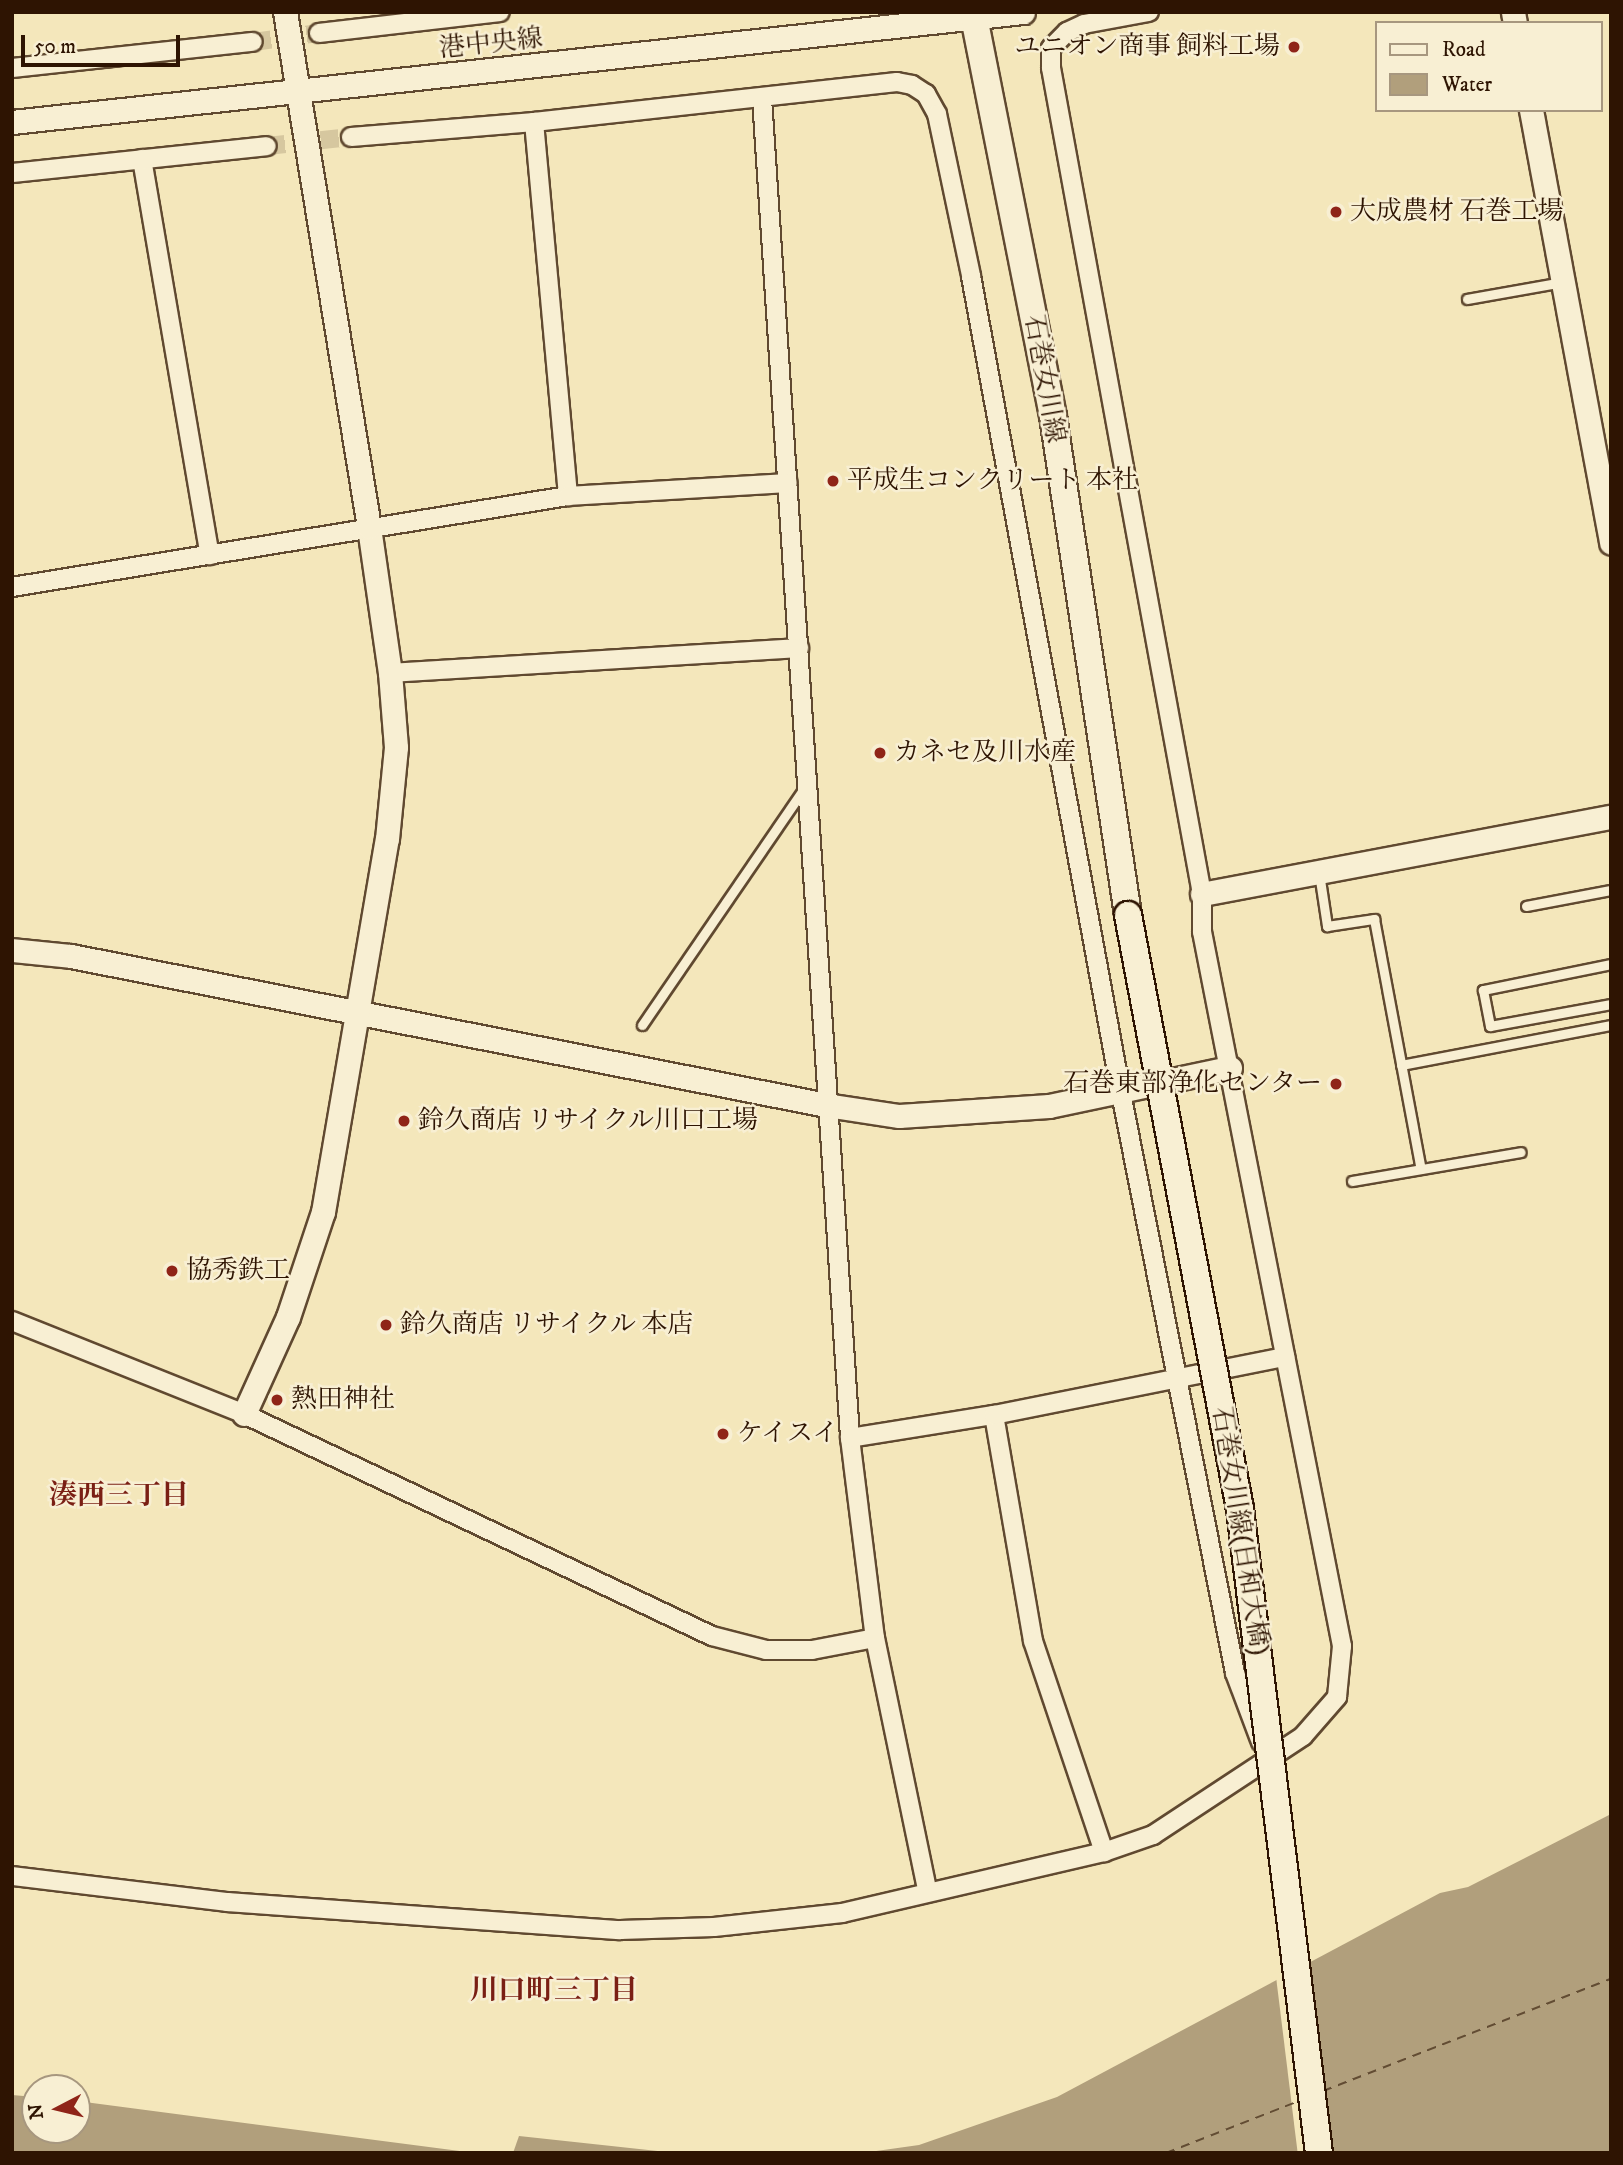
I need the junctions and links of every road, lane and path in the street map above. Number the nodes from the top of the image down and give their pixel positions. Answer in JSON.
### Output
{"nodes":[{"id":1,"x":285,"y":12,"type":"edge"},
{"id":2,"x":500,"y":12,"type":"edge"},
{"id":3,"x":1023,"y":12,"type":"edge"},
{"id":4,"x":1149,"y":12,"type":"edge"},
{"id":5,"x":974,"y":17,"type":"edge"},
{"id":6,"x":319,"y":33,"type":"tunnel mouth"},
{"id":7,"x":253,"y":42,"type":"tunnel mouth"},
{"id":8,"x":12,"y":68,"type":"edge"},
{"id":9,"x":299,"y":92,"type":"junction"},
{"id":10,"x":762,"y":98,"type":"junction"},
{"id":11,"x":1531,"y":112,"type":"edge"},
{"id":12,"x":12,"y":122,"type":"edge"},
{"id":13,"x":534,"y":122,"type":"junction"},
{"id":14,"x":351,"y":137,"type":"tunnel mouth"},
{"id":15,"x":267,"y":146,"type":"tunnel mouth"},
{"id":16,"x":142,"y":159,"type":"junction"},
{"id":17,"x":12,"y":173,"type":"edge"},
{"id":18,"x":1563,"y":282,"type":"junction"},
{"id":19,"x":1467,"y":299,"type":"dead end"},
{"id":20,"x":788,"y":483,"type":"junction"},
{"id":21,"x":568,"y":496,"type":"junction"},
{"id":22,"x":369,"y":527,"type":"junction"},
{"id":23,"x":1611,"y":543,"type":"edge"},
{"id":24,"x":210,"y":555,"type":"junction"},
{"id":25,"x":12,"y":587,"type":"edge"},
{"id":26,"x":799,"y":648,"type":"junction"},
{"id":27,"x":390,"y":673,"type":"junction"},
{"id":28,"x":809,"y":782,"type":"junction"},
{"id":29,"x":1611,"y":817,"type":"edge"},
{"id":30,"x":1319,"y":872,"type":"junction"},
{"id":31,"x":1611,"y":890,"type":"edge"},
{"id":32,"x":1202,"y":894,"type":"junction"},
{"id":33,"x":1526,"y":906,"type":"dead end"},
{"id":34,"x":1128,"y":915,"type":"joint"},
{"id":35,"x":12,"y":950,"type":"edge"},
{"id":36,"x":1611,"y":964,"type":"edge"},
{"id":37,"x":1611,"y":1004,"type":"edge"},
{"id":38,"x":358,"y":1012,"type":"junction"},
{"id":39,"x":1611,"y":1025,"type":"edge"},
{"id":40,"x":642,"y":1026,"type":"dead end"},
{"id":41,"x":1401,"y":1065,"type":"junction"},
{"id":42,"x":1230,"y":1068,"type":"junction"},
{"id":43,"x":1121,"y":1093,"type":"junction"},
{"id":44,"x":826,"y":1105,"type":"junction"},
{"id":45,"x":1521,"y":1152,"type":"dead end"},
{"id":46,"x":1421,"y":1169,"type":"junction"},
{"id":47,"x":1352,"y":1181,"type":"dead end"},
{"id":48,"x":12,"y":1321,"type":"edge"},
{"id":49,"x":1284,"y":1357,"type":"junction"},
{"id":50,"x":1178,"y":1378,"type":"junction"},
{"id":51,"x":244,"y":1414,"type":"junction"},
{"id":52,"x":994,"y":1415,"type":"junction"},
{"id":53,"x":850,"y":1438,"type":"junction"},
{"id":54,"x":875,"y":1638,"type":"junction"},
{"id":55,"x":1268,"y":1760,"type":"junction"},
{"id":56,"x":1104,"y":1852,"type":"junction"},
{"id":57,"x":12,"y":1876,"type":"edge"},
{"id":58,"x":927,"y":1890,"type":"junction"},
{"id":59,"x":1319,"y":2153,"type":"edge"}],
"edges":[{"from":1,"to":9,"type":"street"},
{"from":2,"to":6,"type":"street"},
{"from":3,"to":5,"type":"street","name":"港中央線"},
{"from":4,"to":32,"type":"street"},
{"from":5,"to":9,"type":"street","name":"港中央線"},
{"from":5,"to":34,"type":"main road","name":"石巻女川線"},
{"from":7,"to":8,"type":"street"},
{"from":9,"to":12,"type":"street","name":"港中央線"},
{"from":9,"to":22,"type":"street"},
{"from":10,"to":13,"type":"street"},
{"from":10,"to":20,"type":"street"},
{"from":10,"to":43,"type":"street"},
{"from":11,"to":18,"type":"street"},
{"from":13,"to":14,"type":"street"},
{"from":13,"to":21,"type":"street"},
{"from":15,"to":16,"type":"street"},
{"from":16,"to":17,"type":"street"},
{"from":16,"to":24,"type":"street"},
{"from":18,"to":19,"type":"lane"},
{"from":18,"to":23,"type":"street"},
{"from":20,"to":21,"type":"street"},
{"from":20,"to":26,"type":"street"},
{"from":21,"to":22,"type":"street"},
{"from":22,"to":24,"type":"street"},
{"from":22,"to":27,"type":"street"},
{"from":24,"to":25,"type":"street"},
{"from":26,"to":27,"type":"street"},
{"from":26,"to":28,"type":"street"},
{"from":27,"to":38,"type":"street"},
{"from":28,"to":40,"type":"lane"},
{"from":28,"to":44,"type":"street"},
{"from":29,"to":30,"type":"street"},
{"from":30,"to":32,"type":"street"},
{"from":30,"to":41,"type":"lane"},
{"from":31,"to":33,"type":"lane"},
{"from":32,"to":42,"type":"street"},
{"from":34,"to":59,"type":"main road","name":"石巻女川線(日和大橋)","bridge":true},
{"from":35,"to":38,"type":"street"},
{"from":36,"to":37,"type":"lane"},
{"from":38,"to":44,"type":"street"},
{"from":38,"to":51,"type":"street"},
{"from":39,"to":41,"type":"lane"},
{"from":41,"to":46,"type":"lane"},
{"from":42,"to":43,"type":"street"},
{"from":42,"to":49,"type":"street"},
{"from":43,"to":44,"type":"street"},
{"from":43,"to":50,"type":"street"},
{"from":44,"to":53,"type":"street"},
{"from":45,"to":46,"type":"lane"},
{"from":46,"to":47,"type":"lane"},
{"from":48,"to":51,"type":"street"},
{"from":49,"to":50,"type":"street"},
{"from":49,"to":55,"type":"street"},
{"from":50,"to":52,"type":"street"},
{"from":50,"to":55,"type":"street"},
{"from":51,"to":54,"type":"street"},
{"from":52,"to":53,"type":"street"},
{"from":52,"to":56,"type":"street"},
{"from":53,"to":54,"type":"street"},
{"from":54,"to":58,"type":"street"},
{"from":55,"to":56,"type":"street"},
{"from":56,"to":58,"type":"street"},
{"from":57,"to":58,"type":"street"}]}
